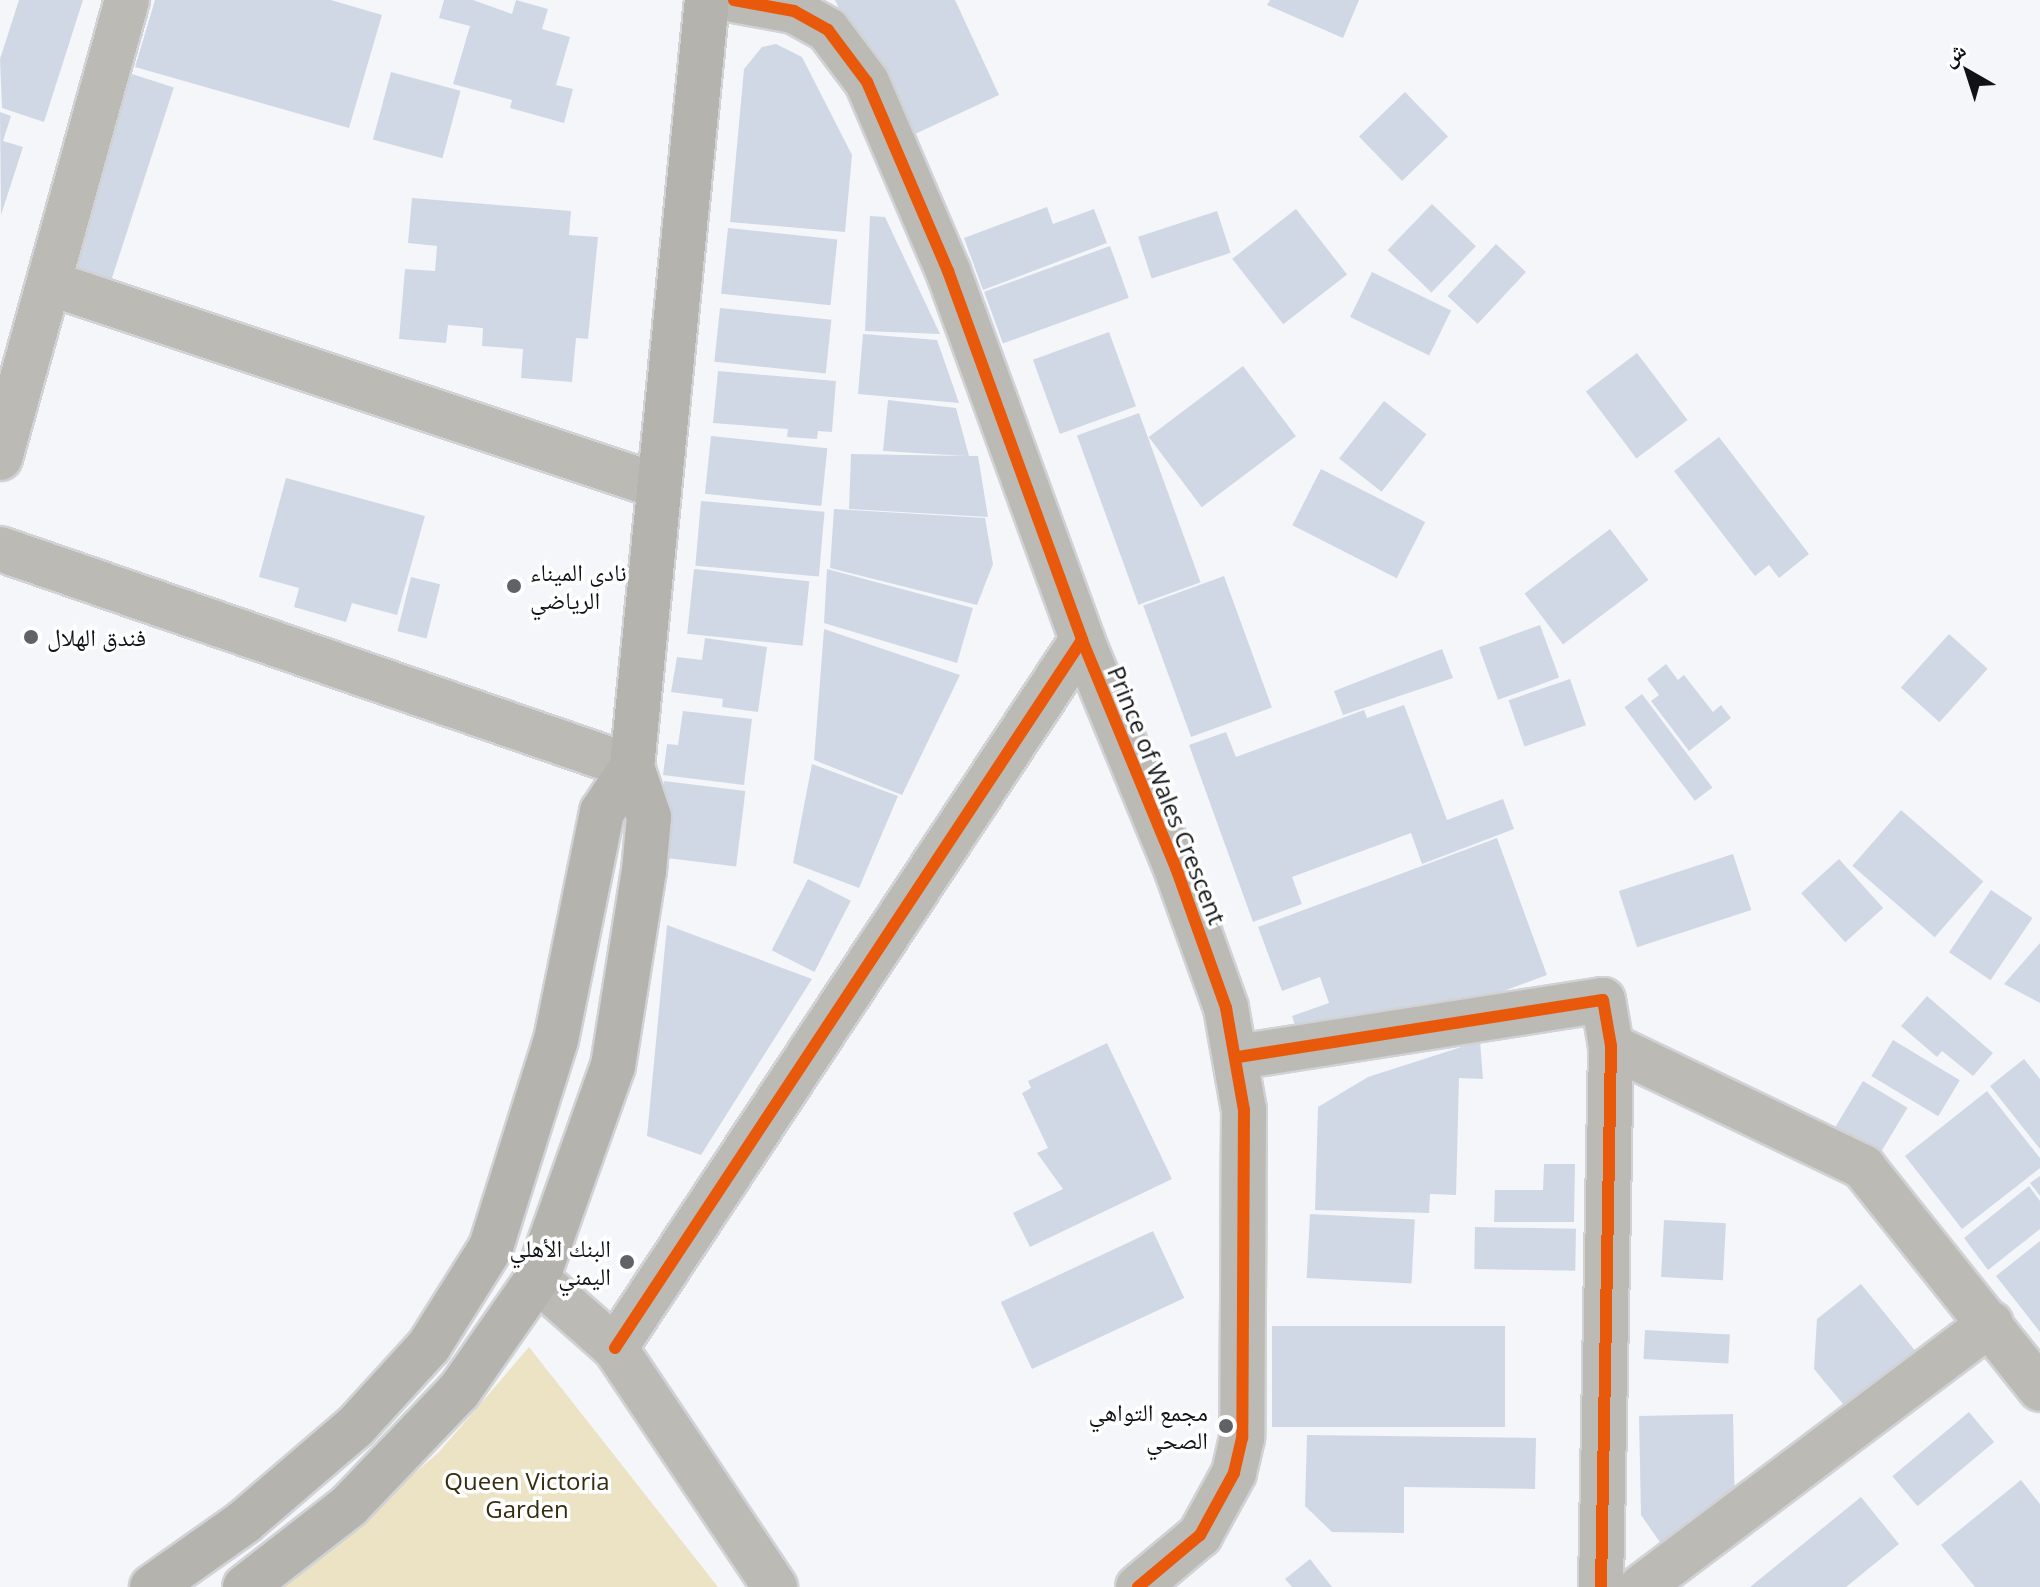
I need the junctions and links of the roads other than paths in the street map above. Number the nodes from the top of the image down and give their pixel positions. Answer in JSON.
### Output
{"nodes":[{"id":1,"x":127,"y":0,"type":"edge"},
{"id":2,"x":707,"y":0,"type":"edge"},
{"id":3,"x":734,"y":0,"type":"edge"},
{"id":4,"x":49,"y":283,"type":"junction"},
{"id":5,"x":0,"y":458,"type":"edge"},
{"id":6,"x":658,"y":486,"type":"junction"},
{"id":7,"x":0,"y":549,"type":"edge"},
{"id":8,"x":1082,"y":640,"type":"junction"},
{"id":9,"x":632,"y":767,"type":"junction"},
{"id":10,"x":1611,"y":1046,"type":"junction"},
{"id":11,"x":1238,"y":1057,"type":"junction"},
{"id":12,"x":491,"y":1247,"type":"junction"},
{"id":13,"x":537,"y":1279,"type":"junction"},
{"id":14,"x":1991,"y":1323,"type":"junction"},
{"id":15,"x":615,"y":1348,"type":"junction"},
{"id":16,"x":2040,"y":1389,"type":"edge"},
{"id":17,"x":1144,"y":1585,"type":"edge"},
{"id":18,"x":152,"y":1587,"type":"edge"},
{"id":19,"x":245,"y":1587,"type":"edge"},
{"id":20,"x":775,"y":1587,"type":"edge"},
{"id":21,"x":1601,"y":1587,"type":"edge"},
{"id":22,"x":1641,"y":1587,"type":"edge"}],
"edges":[{"from":1,"to":4,"type":"street"},
{"from":2,"to":6,"type":"main road"},
{"from":3,"to":8,"type":"street","name":"Prince of Wales Crescent"},
{"from":4,"to":5,"type":"street"},
{"from":4,"to":6,"type":"street"},
{"from":6,"to":9,"type":"main road"},
{"from":7,"to":9,"type":"street"},
{"from":8,"to":11,"type":"street","name":"Prince of Wales Crescent"},
{"from":8,"to":15,"type":"street"},
{"from":9,"to":12,"type":"main road"},
{"from":9,"to":13,"type":"main road"},
{"from":10,"to":11,"type":"street"},
{"from":10,"to":14,"type":"street"},
{"from":10,"to":21,"type":"street"},
{"from":11,"to":17,"type":"street","name":"Prince of Wales Crescent"},
{"from":12,"to":13,"type":"main road"},
{"from":12,"to":18,"type":"main road"},
{"from":13,"to":15,"type":"street"},
{"from":13,"to":19,"type":"main road"},
{"from":14,"to":16,"type":"street"},
{"from":14,"to":22,"type":"street"},
{"from":15,"to":20,"type":"street"}]}
